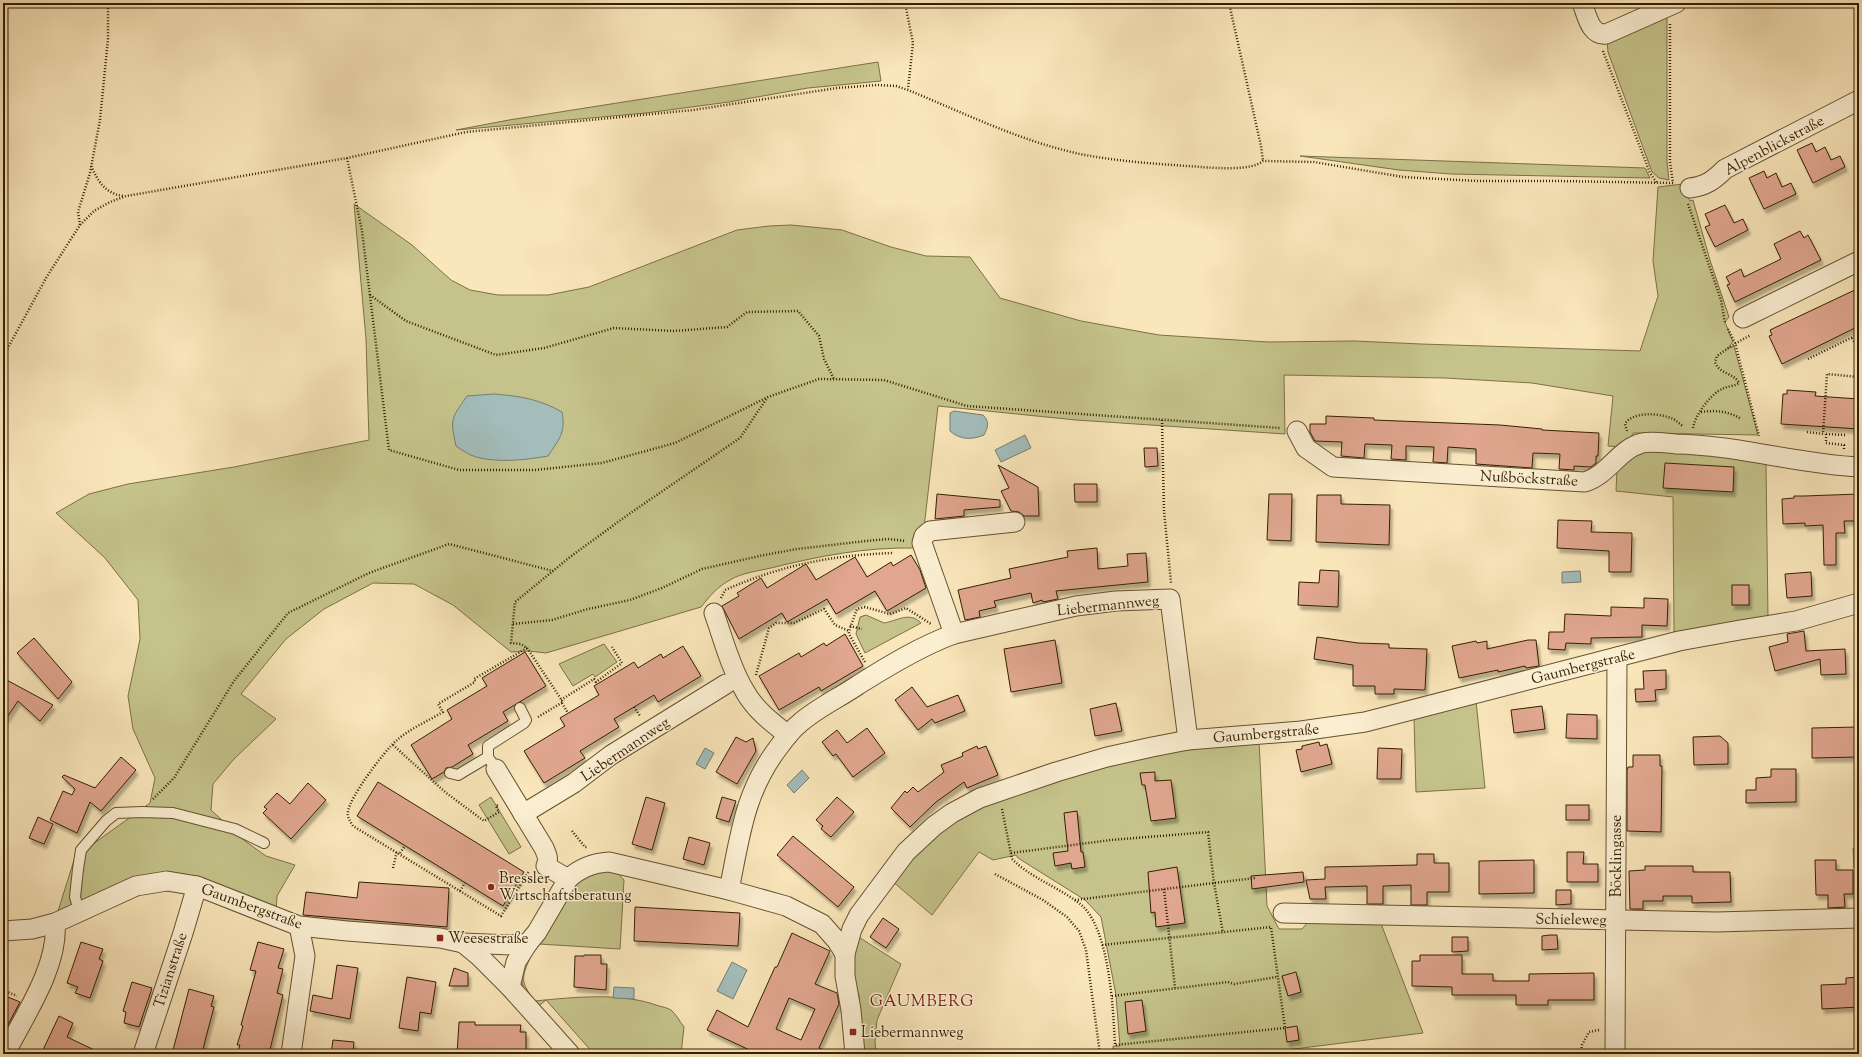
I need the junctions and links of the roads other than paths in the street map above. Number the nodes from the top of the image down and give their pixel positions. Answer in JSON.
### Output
{"nodes":[{"id":1,"x":1582,"y":3,"type":"edge"},
{"id":2,"x":1674,"y":4,"type":"edge"},
{"id":3,"x":1859,"y":100,"type":"edge"},
{"id":4,"x":1688,"y":193,"type":"road end"},
{"id":5,"x":1859,"y":261,"type":"edge"},
{"id":6,"x":1743,"y":318,"type":"dead end"},
{"id":7,"x":1297,"y":432,"type":"road end"},
{"id":8,"x":1859,"y":467,"type":"edge"},
{"id":9,"x":1015,"y":522,"type":"dead end"},
{"id":10,"x":1859,"y":602,"type":"edge"},
{"id":11,"x":714,"y":613,"type":"road end"},
{"id":12,"x":948,"y":636,"type":"junction"},
{"id":13,"x":1617,"y":657,"type":"junction"},
{"id":14,"x":735,"y":687,"type":"junction"},
{"id":15,"x":520,"y":708,"type":"dead end"},
{"id":16,"x":788,"y":735,"type":"junction"},
{"id":17,"x":1188,"y":740,"type":"junction"},
{"id":18,"x":492,"y":763,"type":"junction"},
{"id":19,"x":450,"y":773,"type":"dead end"},
{"id":20,"x":523,"y":814,"type":"junction"},
{"id":21,"x":264,"y":843,"type":"dead end"},
{"id":22,"x":568,"y":879,"type":"junction"},
{"id":23,"x":197,"y":886,"type":"junction"},
{"id":24,"x":728,"y":890,"type":"junction"},
{"id":25,"x":79,"y":911,"type":"junction"},
{"id":26,"x":1283,"y":913,"type":"dead end"},
{"id":27,"x":859,"y":915,"type":"junction"},
{"id":28,"x":1859,"y":918,"type":"edge"},
{"id":29,"x":1616,"y":920,"type":"junction"},
{"id":30,"x":55,"y":923,"type":"junction"},
{"id":31,"x":822,"y":924,"type":"junction"},
{"id":32,"x":299,"y":926,"type":"junction"},
{"id":33,"x":3,"y":931,"type":"edge"},
{"id":34,"x":463,"y":943,"type":"junction"},
{"id":35,"x":528,"y":943,"type":"junction"},
{"id":36,"x":845,"y":954,"type":"junction"},
{"id":37,"x":510,"y":987,"type":"junction"},
{"id":38,"x":5,"y":1054,"type":"edge"},
{"id":39,"x":143,"y":1054,"type":"edge"},
{"id":40,"x":291,"y":1054,"type":"edge"},
{"id":41,"x":570,"y":1054,"type":"edge"},
{"id":42,"x":855,"y":1054,"type":"edge"},
{"id":43,"x":1615,"y":1054,"type":"edge"}],
"edges":[{"from":1,"to":2,"type":"street"},
{"from":3,"to":4,"type":"street","name":"Alpenblickstraße"},
{"from":5,"to":6,"type":"street"},
{"from":7,"to":8,"type":"street","name":"Nußböckstraße"},
{"from":9,"to":12,"type":"street"},
{"from":10,"to":13,"type":"street","name":"Gaumbergstraße"},
{"from":11,"to":14,"type":"street"},
{"from":12,"to":16,"type":"street","name":"Liebermannweg"},
{"from":12,"to":17,"type":"street","name":"Liebermannweg"},
{"from":13,"to":17,"type":"street","name":"Gaumbergstraße"},
{"from":13,"to":29,"type":"street","name":"Böcklingasse"},
{"from":14,"to":16,"type":"street"},
{"from":14,"to":20,"type":"street","name":"Liebermannweg"},
{"from":15,"to":18,"type":"lane"},
{"from":16,"to":24,"type":"street","name":"Liebermannweg"},
{"from":17,"to":27,"type":"street","name":"Gaumbergstraße"},
{"from":18,"to":19,"type":"lane"},
{"from":18,"to":20,"type":"street"},
{"from":20,"to":22,"type":"street"},
{"from":21,"to":25,"type":"lane"},
{"from":22,"to":24,"type":"street"},
{"from":22,"to":35,"type":"street"},
{"from":23,"to":25,"type":"street","name":"Gaumbergstraße"},
{"from":23,"to":32,"type":"street","name":"Gaumbergstraße"},
{"from":23,"to":39,"type":"street","name":"Tizianstraße"},
{"from":24,"to":31,"type":"street"},
{"from":25,"to":30,"type":"street","name":"Gaumbergstraße"},
{"from":26,"to":29,"type":"street","name":"Schieleweg"},
{"from":27,"to":31,"type":"street"},
{"from":27,"to":36,"type":"street","name":"Gaumbergstraße"},
{"from":28,"to":29,"type":"street","name":"Schieleweg"},
{"from":29,"to":43,"type":"street","name":"Böcklingasse"},
{"from":30,"to":33,"type":"street","name":"Gaumbergstraße"},
{"from":30,"to":38,"type":"street"},
{"from":31,"to":36,"type":"street"},
{"from":32,"to":34,"type":"street","name":"Gaumbergstraße"},
{"from":32,"to":40,"type":"street"},
{"from":34,"to":35,"type":"street"},
{"from":34,"to":37,"type":"street","name":"Gaumbergstraße"},
{"from":35,"to":37,"type":"street"},
{"from":36,"to":42,"type":"street","name":"Gaumbergstraße"},
{"from":37,"to":41,"type":"street","name":"Gaumbergstraße"}]}
